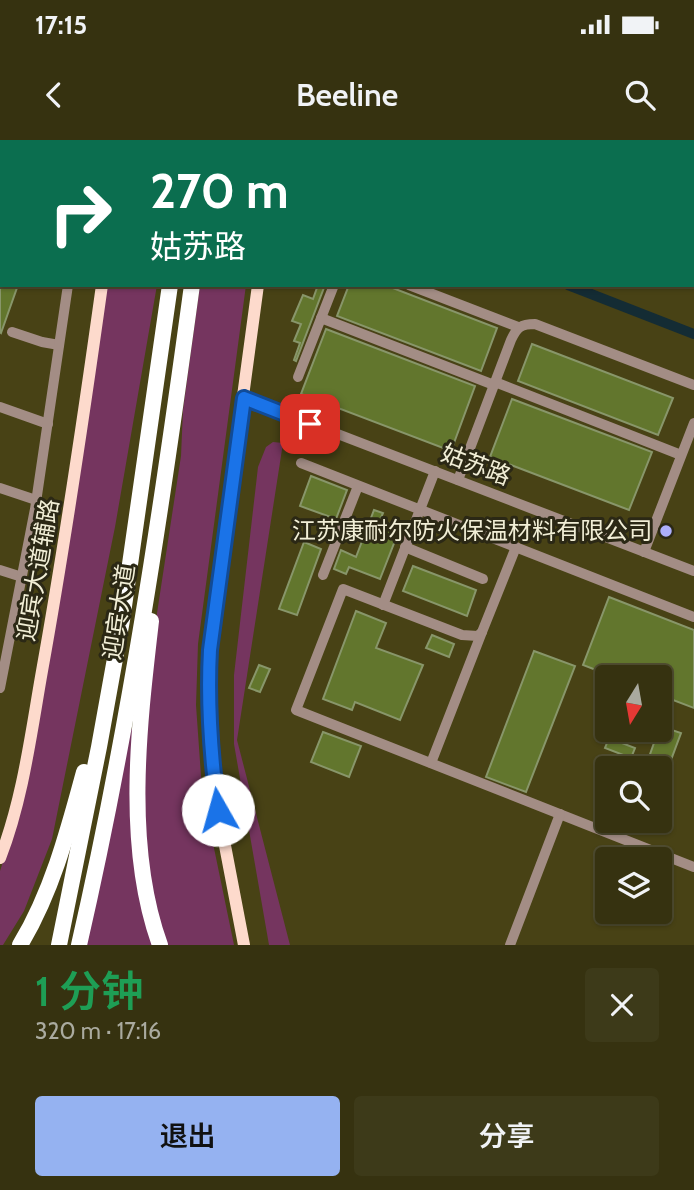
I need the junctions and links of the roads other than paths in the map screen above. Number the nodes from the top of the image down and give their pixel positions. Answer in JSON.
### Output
{"nodes":[{"id":1,"x":68,"y":287,"type":"edge"},
{"id":2,"x":102,"y":287,"type":"edge"},
{"id":3,"x":170,"y":287,"type":"edge"},
{"id":4,"x":192,"y":287,"type":"edge"},
{"id":5,"x":258,"y":287,"type":"edge"},
{"id":6,"x":333,"y":287,"type":"edge"},
{"id":7,"x":414,"y":287,"type":"edge"},
{"id":8,"x":321,"y":318,"type":"junction"},
{"id":9,"x":518,"y":327,"type":"junction"},
{"id":10,"x":12,"y":332,"type":"dead end"},
{"id":11,"x":60,"y":345,"type":"junction"},
{"id":12,"x":298,"y":377,"type":"dead end"},
{"id":13,"x":495,"y":384,"type":"junction"},
{"id":14,"x":694,"y":385,"type":"edge"},
{"id":15,"x":244,"y":398,"type":"junction"},
{"id":16,"x":0,"y":407,"type":"edge"},
{"id":17,"x":175,"y":408,"type":"junction"},
{"id":18,"x":694,"y":423,"type":"edge"},
{"id":19,"x":48,"y":424,"type":"junction"},
{"id":20,"x":681,"y":456,"type":"junction"},
{"id":21,"x":301,"y":463,"type":"dead end"},
{"id":22,"x":435,"y":471,"type":"junction"},
{"id":23,"x":458,"y":480,"type":"junction"},
{"id":24,"x":358,"y":486,"type":"junction"},
{"id":25,"x":0,"y":488,"type":"edge"},
{"id":26,"x":36,"y":500,"type":"junction"},
{"id":27,"x":420,"y":510,"type":"junction"},
{"id":28,"x":516,"y":547,"type":"junction"},
{"id":29,"x":405,"y":548,"type":"junction"},
{"id":30,"x":644,"y":552,"type":"junction"},
{"id":31,"x":0,"y":570,"type":"edge"},
{"id":32,"x":694,"y":571,"type":"edge"},
{"id":33,"x":323,"y":575,"type":"dead end"},
{"id":34,"x":22,"y":577,"type":"junction"},
{"id":35,"x":483,"y":579,"type":"dead end"},
{"id":36,"x":383,"y":605,"type":"junction"},
{"id":37,"x":694,"y":617,"type":"edge"},
{"id":38,"x":122,"y":620,"type":"junction"},
{"id":39,"x":482,"y":632,"type":"junction"},
{"id":40,"x":1,"y":680,"type":"edge"},
{"id":41,"x":431,"y":763,"type":"junction"},
{"id":42,"x":560,"y":814,"type":"junction"},
{"id":43,"x":0,"y":858,"type":"edge"},
{"id":44,"x":694,"y":867,"type":"edge"},
{"id":45,"x":19,"y":945,"type":"edge"},
{"id":46,"x":59,"y":945,"type":"edge"},
{"id":47,"x":79,"y":945,"type":"edge"},
{"id":48,"x":160,"y":945,"type":"edge"},
{"id":49,"x":244,"y":945,"type":"edge"},
{"id":50,"x":510,"y":945,"type":"edge"}],
"edges":[{"from":1,"to":11,"type":"street"},
{"from":2,"to":43,"type":"main road","name":"迎宾大道辅路"},
{"from":3,"to":38,"type":"highway","name":"迎宾大道"},
{"from":4,"to":17,"type":"highway","name":"迎宾大道"},
{"from":5,"to":15,"type":"main road"},
{"from":6,"to":8,"type":"street"},
{"from":7,"to":9,"type":"street"},
{"from":8,"to":12,"type":"street"},
{"from":8,"to":13,"type":"street"},
{"from":9,"to":13,"type":"street"},
{"from":9,"to":14,"type":"street"},
{"from":10,"to":11,"type":"street"},
{"from":11,"to":19,"type":"street"},
{"from":13,"to":20,"type":"street"},
{"from":13,"to":23,"type":"street"},
{"from":15,"to":22,"type":"street","name":"姑苏路"},
{"from":15,"to":49,"type":"main road"},
{"from":16,"to":19,"type":"street"},
{"from":17,"to":47,"type":"highway","name":"迎宾大道"},
{"from":17,"to":48,"type":"highway"},
{"from":18,"to":20,"type":"street"},
{"from":19,"to":26,"type":"street"},
{"from":20,"to":30,"type":"street"},
{"from":21,"to":24,"type":"street"},
{"from":22,"to":23,"type":"street","name":"姑苏路"},
{"from":22,"to":27,"type":"street"},
{"from":23,"to":30,"type":"street","name":"姑苏路"},
{"from":24,"to":27,"type":"street"},
{"from":24,"to":33,"type":"street"},
{"from":25,"to":26,"type":"street"},
{"from":26,"to":34,"type":"street"},
{"from":27,"to":28,"type":"street"},
{"from":27,"to":29,"type":"street"},
{"from":28,"to":37,"type":"street"},
{"from":28,"to":39,"type":"street"},
{"from":29,"to":35,"type":"street"},
{"from":29,"to":36,"type":"street"},
{"from":30,"to":32,"type":"street","name":"姑苏路"},
{"from":31,"to":34,"type":"street"},
{"from":34,"to":40,"type":"street"},
{"from":36,"to":39,"type":"street"},
{"from":36,"to":41,"type":"street"},
{"from":38,"to":45,"type":"highway"},
{"from":38,"to":46,"type":"highway","name":"迎宾大道"},
{"from":39,"to":41,"type":"street"},
{"from":41,"to":42,"type":"street"},
{"from":42,"to":44,"type":"street"},
{"from":42,"to":50,"type":"street"}]}
